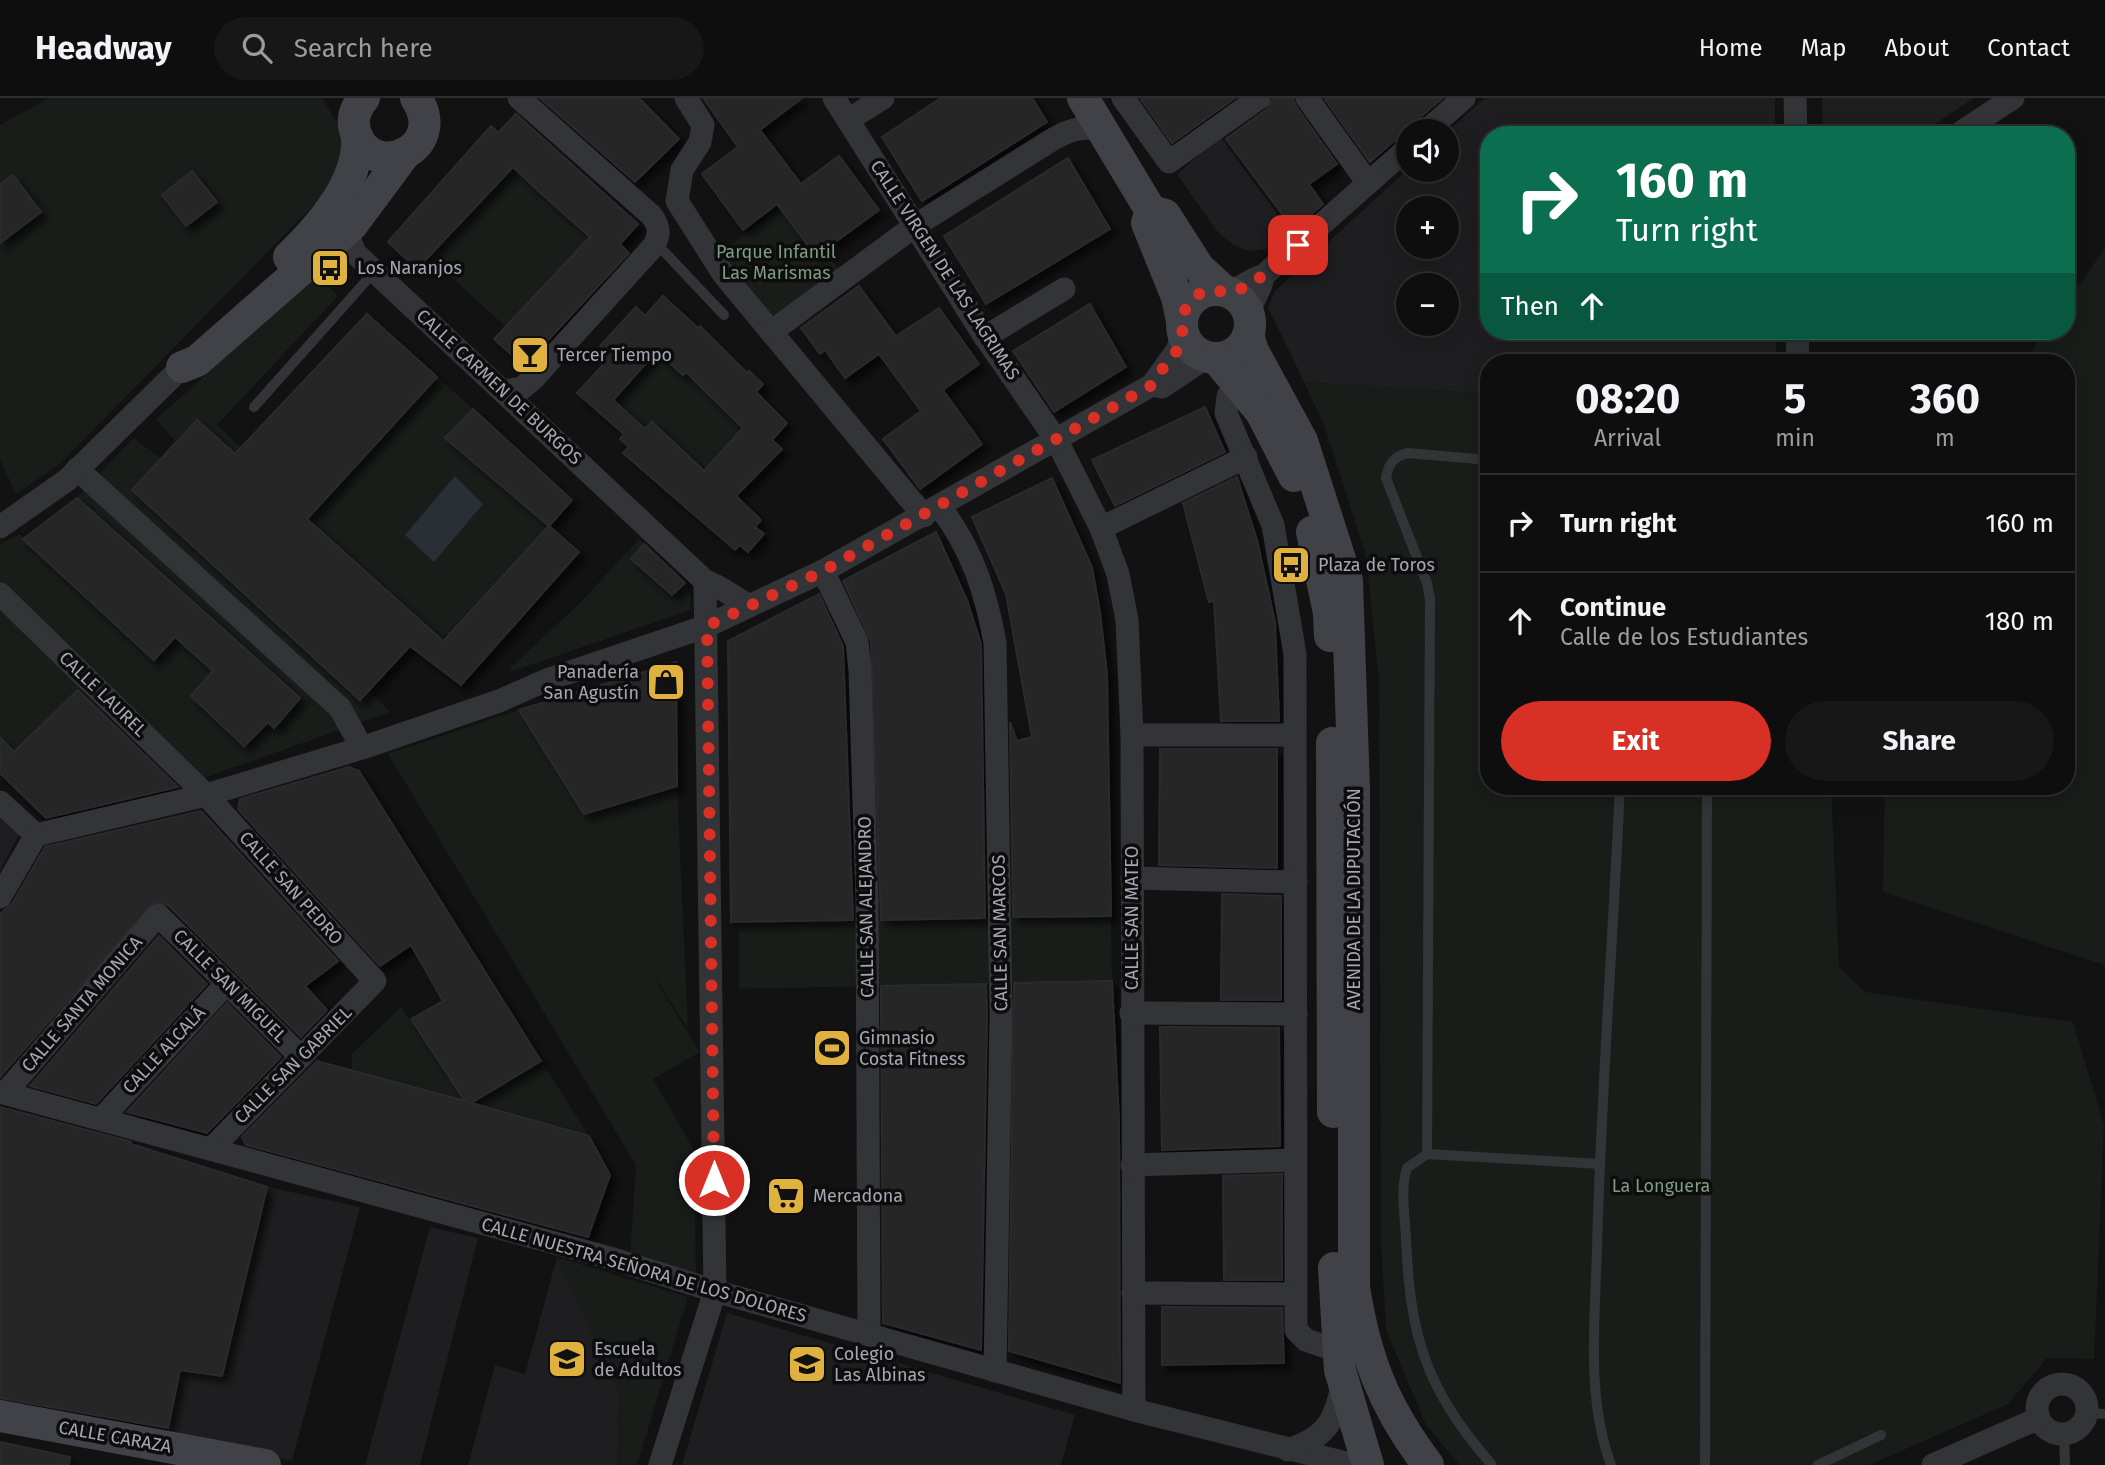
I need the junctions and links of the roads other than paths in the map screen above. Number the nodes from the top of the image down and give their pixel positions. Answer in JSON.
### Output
{"nodes":[{"id":1,"x":338,"y":98,"type":"edge"},
{"id":2,"x":519,"y":98,"type":"edge"},
{"id":3,"x":686,"y":98,"type":"edge"},
{"id":4,"x":834,"y":98,"type":"edge"},
{"id":5,"x":883,"y":98,"type":"edge"},
{"id":6,"x":1083,"y":98,"type":"edge"},
{"id":7,"x":1123,"y":98,"type":"edge"},
{"id":8,"x":1259,"y":98,"type":"edge"},
{"id":9,"x":1307,"y":98,"type":"edge"},
{"id":10,"x":1464,"y":98,"type":"edge"},
{"id":11,"x":1795,"y":98,"type":"edge"},
{"id":12,"x":2013,"y":98,"type":"edge"},
{"id":13,"x":425,"y":105,"type":"edge"},
{"id":14,"x":1440,"y":119,"type":"edge"},
{"id":15,"x":848,"y":120,"type":"junction"},
{"id":16,"x":1796,"y":126,"type":"edge"},
{"id":17,"x":1971,"y":126,"type":"edge"},
{"id":18,"x":1102,"y":130,"type":"junction"},
{"id":19,"x":357,"y":132,"type":"edge"},
{"id":20,"x":404,"y":155,"type":"junction"},
{"id":21,"x":1396,"y":158,"type":"edge"},
{"id":22,"x":1368,"y":183,"type":"junction"},
{"id":23,"x":1151,"y":211,"type":"junction"},
{"id":24,"x":916,"y":225,"type":"junction"},
{"id":25,"x":347,"y":229,"type":"junction"},
{"id":26,"x":656,"y":243,"type":"junction"},
{"id":27,"x":375,"y":271,"type":"junction"},
{"id":28,"x":1263,"y":276,"type":"junction"},
{"id":29,"x":1064,"y":289,"type":"dead end"},
{"id":30,"x":1225,"y":291,"type":"junction"},
{"id":31,"x":724,"y":315,"type":"dead end"},
{"id":32,"x":1182,"y":325,"type":"junction"},
{"id":33,"x":1249,"y":326,"type":"junction"},
{"id":34,"x":771,"y":332,"type":"junction"},
{"id":35,"x":985,"y":337,"type":"junction"},
{"id":36,"x":1212,"y":358,"type":"junction"},
{"id":37,"x":182,"y":367,"type":"junction"},
{"id":38,"x":1239,"y":383,"type":"junction"},
{"id":39,"x":1152,"y":385,"type":"junction"},
{"id":40,"x":505,"y":391,"type":"junction"},
{"id":41,"x":254,"y":407,"type":"dead end"},
{"id":42,"x":1057,"y":441,"type":"junction"},
{"id":43,"x":1245,"y":457,"type":"junction"},
{"id":44,"x":1480,"y":459,"type":"edge"},
{"id":45,"x":77,"y":470,"type":"junction"},
{"id":46,"x":932,"y":512,"type":"junction"},
{"id":47,"x":0,"y":527,"type":"edge"},
{"id":48,"x":1101,"y":527,"type":"junction"},
{"id":49,"x":823,"y":571,"type":"junction"},
{"id":50,"x":705,"y":581,"type":"junction"},
{"id":51,"x":0,"y":593,"type":"edge"},
{"id":52,"x":749,"y":605,"type":"junction"},
{"id":53,"x":707,"y":626,"type":"junction"},
{"id":54,"x":1132,"y":735,"type":"junction"},
{"id":55,"x":1295,"y":735,"type":"junction"},
{"id":56,"x":362,"y":748,"type":"junction"},
{"id":57,"x":206,"y":795,"type":"junction"},
{"id":58,"x":1620,"y":795,"type":"edge"},
{"id":59,"x":1707,"y":795,"type":"edge"},
{"id":60,"x":0,"y":802,"type":"edge"},
{"id":61,"x":36,"y":835,"type":"junction"},
{"id":62,"x":1132,"y":878,"type":"junction"},
{"id":63,"x":1296,"y":882,"type":"junction"},
{"id":64,"x":0,"y":897,"type":"edge"},
{"id":65,"x":158,"y":915,"type":"joint"},
{"id":66,"x":375,"y":981,"type":"joint"},
{"id":67,"x":227,"y":983,"type":"junction"},
{"id":68,"x":1131,"y":1013,"type":"junction"},
{"id":69,"x":1296,"y":1014,"type":"junction"},
{"id":70,"x":301,"y":1057,"type":"junction"},
{"id":71,"x":3,"y":1093,"type":"edge"},
{"id":72,"x":102,"y":1118,"type":"junction"},
{"id":73,"x":211,"y":1149,"type":"junction"},
{"id":74,"x":1427,"y":1154,"type":"junction"},
{"id":75,"x":1296,"y":1160,"type":"junction"},
{"id":76,"x":1600,"y":1164,"type":"junction"},
{"id":77,"x":1132,"y":1165,"type":"junction"},
{"id":78,"x":715,"y":1291,"type":"junction"},
{"id":79,"x":1133,"y":1293,"type":"junction"},
{"id":80,"x":1295,"y":1294,"type":"junction"},
{"id":81,"x":869,"y":1335,"type":"junction"},
{"id":82,"x":1338,"y":1351,"type":"junction"},
{"id":83,"x":995,"y":1371,"type":"junction"},
{"id":84,"x":1343,"y":1381,"type":"junction"},
{"id":85,"x":1134,"y":1410,"type":"junction"},
{"id":86,"x":2096,"y":1414,"type":"edge"},
{"id":87,"x":0,"y":1416,"type":"edge"},
{"id":88,"x":2039,"y":1418,"type":"junction"},
{"id":89,"x":2064,"y":1434,"type":"junction"},
{"id":90,"x":1881,"y":1435,"type":"dead end"},
{"id":91,"x":1288,"y":1450,"type":"junction"},
{"id":92,"x":267,"y":1465,"type":"edge"},
{"id":93,"x":660,"y":1465,"type":"edge"},
{"id":94,"x":1354,"y":1465,"type":"edge"},
{"id":95,"x":1368,"y":1465,"type":"edge"},
{"id":96,"x":1428,"y":1465,"type":"edge"},
{"id":97,"x":1492,"y":1465,"type":"edge"},
{"id":98,"x":1611,"y":1465,"type":"edge"},
{"id":99,"x":1705,"y":1465,"type":"edge"},
{"id":100,"x":1818,"y":1465,"type":"edge"},
{"id":101,"x":1933,"y":1465,"type":"edge"},
{"id":102,"x":2065,"y":1465,"type":"edge"}],
"edges":[{"from":1,"to":19,"type":"main road"},
{"from":2,"to":26,"type":"street"},
{"from":3,"to":34,"type":"street","name":"CALLE SAN MARCOS"},
{"from":4,"to":15,"type":"street","name":"CALLE VIRGEN DE LAS LAGRIMAS"},
{"from":5,"to":15,"type":"street"},
{"from":6,"to":18,"type":"main road"},
{"from":7,"to":8,"type":"street"},
{"from":9,"to":22,"type":"street"},
{"from":10,"to":14,"type":"street"},
{"from":11,"to":16,"type":"street"},
{"from":12,"to":17,"type":"street"},
{"from":13,"to":20,"type":"main road"},
{"from":15,"to":24,"type":"street","name":"CALLE VIRGEN DE LAS LAGRIMAS"},
{"from":18,"to":23,"type":"main road"},
{"from":18,"to":24,"type":"street"},
{"from":19,"to":20,"type":"main road"},
{"from":19,"to":25,"type":"street","name":"CALLE CARMEN DE BURGOS"},
{"from":19,"to":37,"type":"main road"},
{"from":20,"to":25,"type":"main road"},
{"from":21,"to":22,"type":"street"},
{"from":22,"to":28,"type":"street"},
{"from":23,"to":30,"type":"main road"},
{"from":23,"to":32,"type":"main road"},
{"from":24,"to":34,"type":"street"},
{"from":24,"to":35,"type":"street","name":"CALLE VIRGEN DE LAS LAGRIMAS"},
{"from":25,"to":27,"type":"street","name":"CALLE CARMEN DE BURGOS"},
{"from":25,"to":37,"type":"main road"},
{"from":26,"to":31,"type":"lane"},
{"from":26,"to":40,"type":"street"},
{"from":27,"to":40,"type":"street","name":"CALLE CARMEN DE BURGOS"},
{"from":27,"to":41,"type":"lane"},
{"from":28,"to":30,"type":"street"},
{"from":28,"to":33,"type":"street"},
{"from":29,"to":35,"type":"street"},
{"from":30,"to":32,"type":"main road"},
{"from":30,"to":33,"type":"main road"},
{"from":32,"to":36,"type":"main road"},
{"from":32,"to":39,"type":"street"},
{"from":33,"to":36,"type":"main road"},
{"from":33,"to":96,"type":"main road","name":"AVENIDA DE LA DIPUTACIÓN"},
{"from":34,"to":46,"type":"street","name":"CALLE SAN MARCOS"},
{"from":35,"to":42,"type":"street","name":"CALLE VIRGEN DE LAS LAGRIMAS"},
{"from":36,"to":38,"type":"main road","name":"AVENIDA DE LA DIPUTACIÓN"},
{"from":36,"to":39,"type":"street"},
{"from":37,"to":45,"type":"street"},
{"from":38,"to":43,"type":"street"},
{"from":38,"to":82,"type":"main road","name":"AVENIDA DE LA DIPUTACIÓN"},
{"from":39,"to":42,"type":"street"},
{"from":40,"to":50,"type":"street","name":"CALLE CARMEN DE BURGOS"},
{"from":42,"to":46,"type":"street"},
{"from":42,"to":48,"type":"street","name":"CALLE SAN MATEO"},
{"from":43,"to":48,"type":"street"},
{"from":43,"to":55,"type":"street"},
{"from":44,"to":74,"type":"lane"},
{"from":45,"to":47,"type":"street"},
{"from":45,"to":56,"type":"street"},
{"from":46,"to":49,"type":"street"},
{"from":46,"to":83,"type":"street","name":"CALLE SAN MARCOS"},
{"from":48,"to":54,"type":"street","name":"CALLE SAN MATEO"},
{"from":49,"to":52,"type":"street"},
{"from":49,"to":81,"type":"street","name":"CALLE SAN ALEJANDRO"},
{"from":50,"to":52,"type":"street","name":"CALLE CARMEN DE BURGOS"},
{"from":50,"to":53,"type":"street"},
{"from":51,"to":57,"type":"street","name":"CALLE LAUREL"},
{"from":52,"to":53,"type":"street"},
{"from":53,"to":56,"type":"street"},
{"from":53,"to":78,"type":"street"},
{"from":54,"to":55,"type":"street"},
{"from":54,"to":62,"type":"street","name":"CALLE SAN MATEO"},
{"from":55,"to":63,"type":"street"},
{"from":56,"to":57,"type":"street"},
{"from":57,"to":61,"type":"street"},
{"from":57,"to":66,"type":"street","name":"CALLE SAN PEDRO"},
{"from":58,"to":76,"type":"lane"},
{"from":59,"to":99,"type":"lane"},
{"from":60,"to":61,"type":"street"},
{"from":61,"to":64,"type":"street"},
{"from":62,"to":63,"type":"street"},
{"from":62,"to":68,"type":"street","name":"CALLE SAN MATEO"},
{"from":63,"to":69,"type":"street"},
{"from":65,"to":67,"type":"street","name":"CALLE SAN MIGUEL"},
{"from":65,"to":71,"type":"street","name":"CALLE SANTA MONICA"},
{"from":66,"to":70,"type":"street","name":"CALLE SAN GABRIEL"},
{"from":67,"to":70,"type":"street","name":"CALLE SAN MIGUEL"},
{"from":67,"to":72,"type":"street","name":"CALLE ALCALÁ"},
{"from":68,"to":69,"type":"street"},
{"from":68,"to":77,"type":"street","name":"CALLE SAN MATEO"},
{"from":69,"to":75,"type":"street"},
{"from":70,"to":73,"type":"street","name":"CALLE SAN GABRIEL"},
{"from":71,"to":72,"type":"street","name":"CALLE NUESTRA SEÑORA DE LOS DOLORES"},
{"from":72,"to":73,"type":"street","name":"CALLE NUESTRA SEÑORA DE LOS DOLORES"},
{"from":73,"to":78,"type":"street","name":"CALLE NUESTRA SEÑORA DE LOS DOLORES"},
{"from":74,"to":76,"type":"lane"},
{"from":74,"to":97,"type":"lane"},
{"from":75,"to":77,"type":"street"},
{"from":75,"to":80,"type":"street"},
{"from":76,"to":98,"type":"lane"},
{"from":77,"to":79,"type":"street","name":"CALLE SAN MATEO"},
{"from":78,"to":81,"type":"street","name":"CALLE NUESTRA SEÑORA DE LOS DOLORES"},
{"from":78,"to":93,"type":"street"},
{"from":79,"to":80,"type":"street"},
{"from":79,"to":85,"type":"street","name":"CALLE SAN MATEO"},
{"from":80,"to":82,"type":"street"},
{"from":81,"to":83,"type":"street","name":"CALLE NUESTRA SEÑORA DE LOS DOLORES"},
{"from":82,"to":84,"type":"main road","name":"AVENIDA DE LA DIPUTACIÓN"},
{"from":83,"to":85,"type":"street","name":"CALLE NUESTRA SEÑORA DE LOS DOLORES"},
{"from":84,"to":91,"type":"street"},
{"from":84,"to":95,"type":"main road","name":"AVENIDA DE LA DIPUTACIÓN"},
{"from":85,"to":91,"type":"street","name":"CALLE NUESTRA SEÑORA DE LOS DOLORES"},
{"from":86,"to":88,"type":"street"},
{"from":86,"to":89,"type":"street"},
{"from":87,"to":92,"type":"main road","name":"CALLE CARAZA"},
{"from":88,"to":89,"type":"street"},
{"from":88,"to":101,"type":"street"},
{"from":89,"to":102,"type":"lane"},
{"from":90,"to":100,"type":"lane"},
{"from":91,"to":94,"type":"street","name":"CALLE NUESTRA SEÑORA DE LOS DOLORES"}]}
